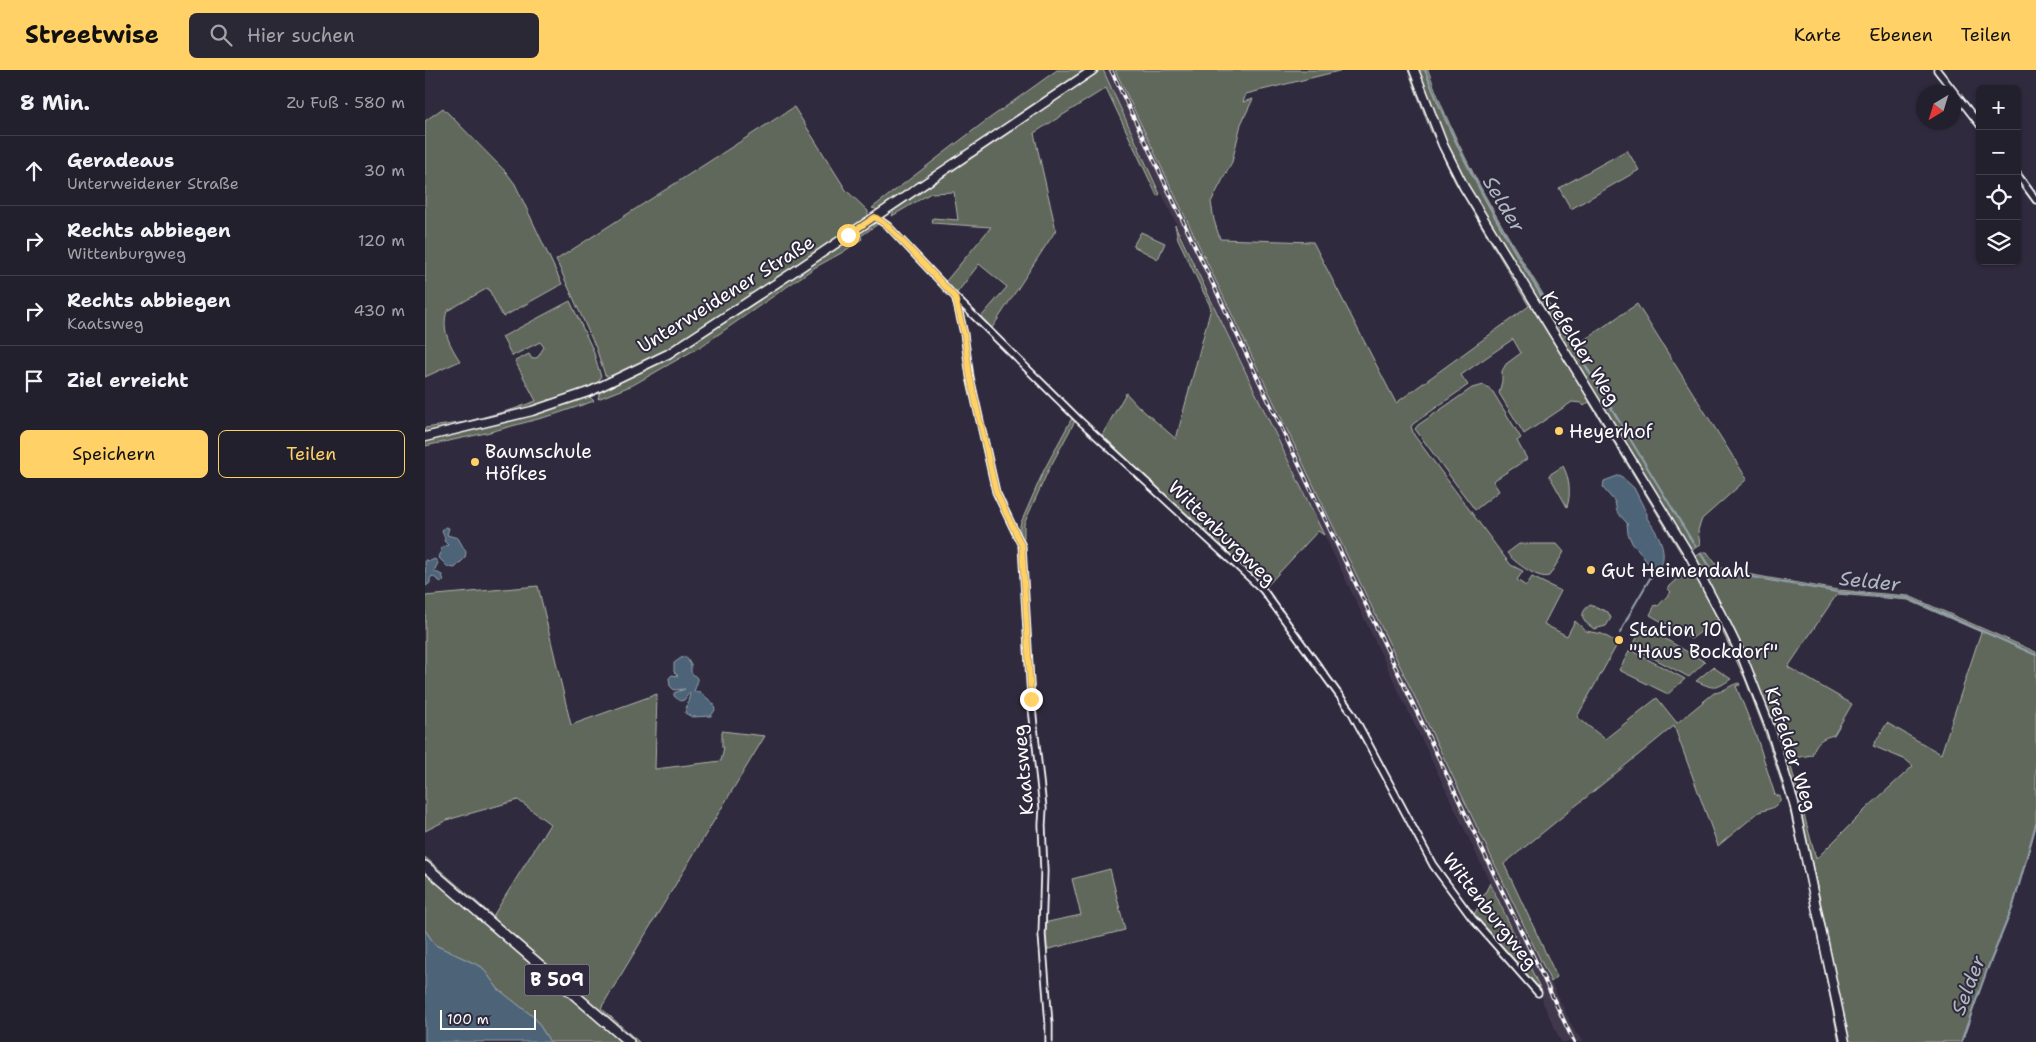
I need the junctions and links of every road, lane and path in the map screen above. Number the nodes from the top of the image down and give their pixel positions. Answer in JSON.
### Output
{"nodes":[{"id":1,"x":1092,"y":70,"type":"edge"},
{"id":2,"x":1414,"y":70,"type":"edge"},
{"id":3,"x":1937,"y":70,"type":"edge"},
{"id":4,"x":1976,"y":120,"type":"edge"},
{"id":5,"x":2018,"y":175,"type":"edge"},
{"id":6,"x":2036,"y":200,"type":"edge"},
{"id":7,"x":875,"y":217,"type":"junction"},
{"id":8,"x":955,"y":297,"type":"junction"},
{"id":9,"x":425,"y":437,"type":"edge"},
{"id":10,"x":425,"y":866,"type":"edge"},
{"id":11,"x":1538,"y":993,"type":"dead end"},
{"id":12,"x":629,"y":1042,"type":"edge"},
{"id":13,"x":1049,"y":1042,"type":"edge"},
{"id":14,"x":1845,"y":1042,"type":"edge"}],
"edges":[{"from":1,"to":7,"type":"street","name":"Unterweidener Straße"},
{"from":2,"to":14,"type":"street","name":"Krefelder Weg"},
{"from":3,"to":4,"type":"street"},
{"from":5,"to":6,"type":"street"},
{"from":7,"to":8,"type":"street","name":"Wittenburgweg"},
{"from":7,"to":9,"type":"street","name":"Unterweidener Straße"},
{"from":8,"to":11,"type":"street","name":"Wittenburgweg"},
{"from":8,"to":13,"type":"street","name":"Kaatsweg"},
{"from":10,"to":12,"type":"main road","number":"B 509"}]}
